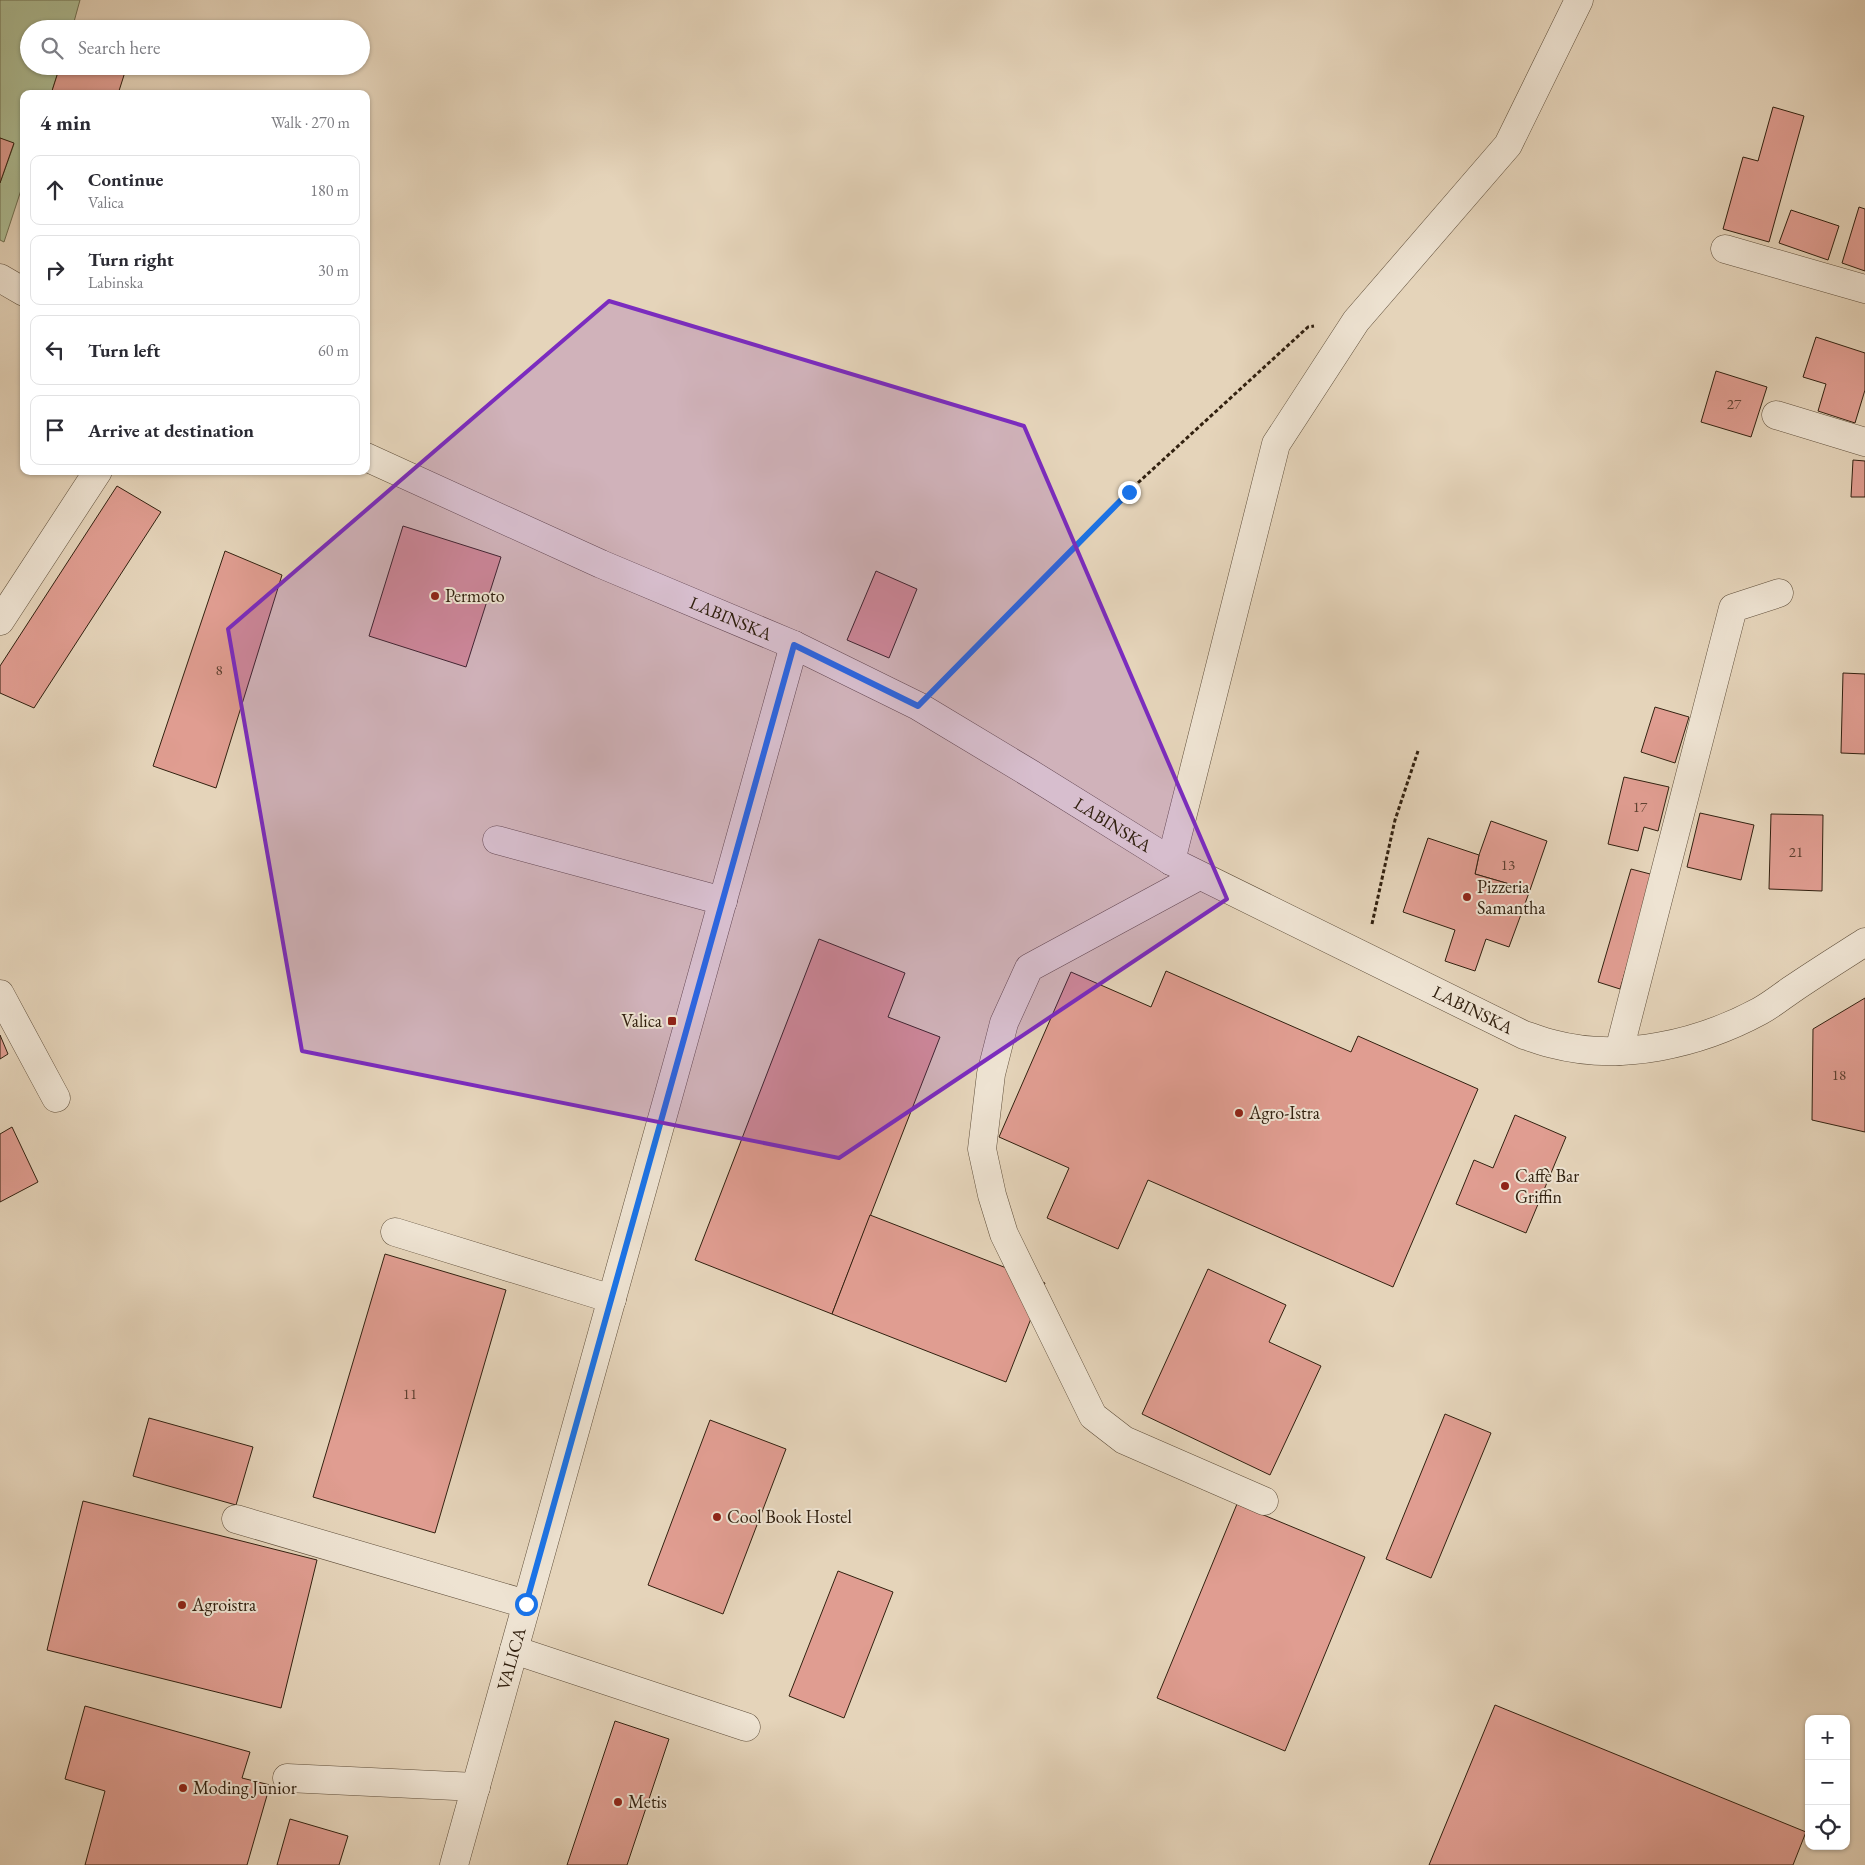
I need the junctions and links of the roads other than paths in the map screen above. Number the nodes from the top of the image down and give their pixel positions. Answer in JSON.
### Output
{"nodes":[{"id":1,"x":1579,"y":0,"type":"edge"},
{"id":2,"x":1725,"y":249,"type":"dead end"},
{"id":3,"x":0,"y":278,"type":"edge"},
{"id":4,"x":1865,"y":289,"type":"edge"},
{"id":5,"x":20,"y":290,"type":"edge"},
{"id":6,"x":1776,"y":415,"type":"dead end"},
{"id":7,"x":1865,"y":442,"type":"edge"},
{"id":8,"x":370,"y":460,"type":"edge"},
{"id":9,"x":95,"y":475,"type":"edge"},
{"id":10,"x":1779,"y":592,"type":"dead end"},
{"id":11,"x":0,"y":621,"type":"edge"},
{"id":12,"x":794,"y":645,"type":"junction"},
{"id":13,"x":496,"y":840,"type":"dead end"},
{"id":14,"x":1170,"y":861,"type":"junction"},
{"id":15,"x":1199,"y":876,"type":"junction"},
{"id":16,"x":723,"y":901,"type":"junction"},
{"id":17,"x":1865,"y":942,"type":"edge"},
{"id":18,"x":0,"y":994,"type":"edge"},
{"id":19,"x":1619,"y":1051,"type":"junction"},
{"id":20,"x":56,"y":1098,"type":"dead end"},
{"id":21,"x":395,"y":1232,"type":"dead end"},
{"id":22,"x":612,"y":1299,"type":"junction"},
{"id":23,"x":1264,"y":1501,"type":"dead end"},
{"id":24,"x":236,"y":1519,"type":"dead end"},
{"id":25,"x":526,"y":1604,"type":"junction"},
{"id":26,"x":514,"y":1650,"type":"junction"},
{"id":27,"x":746,"y":1727,"type":"dead end"},
{"id":28,"x":287,"y":1778,"type":"dead end"},
{"id":29,"x":476,"y":1787,"type":"junction"},
{"id":30,"x":454,"y":1865,"type":"edge"}],
"edges":[{"from":1,"to":14,"type":"street"},
{"from":2,"to":4,"type":"street"},
{"from":3,"to":5,"type":"street"},
{"from":6,"to":7,"type":"street"},
{"from":8,"to":12,"type":"street","name":"LABINSKA"},
{"from":9,"to":11,"type":"street"},
{"from":10,"to":19,"type":"street"},
{"from":12,"to":14,"type":"street","name":"LABINSKA"},
{"from":12,"to":16,"type":"street","name":"VALICA"},
{"from":13,"to":16,"type":"street"},
{"from":14,"to":15,"type":"street","name":"LABINSKA"},
{"from":15,"to":19,"type":"street","name":"LABINSKA"},
{"from":15,"to":23,"type":"street"},
{"from":16,"to":22,"type":"street","name":"VALICA"},
{"from":17,"to":19,"type":"street","name":"LABINSKA"},
{"from":18,"to":20,"type":"street"},
{"from":21,"to":22,"type":"street"},
{"from":22,"to":25,"type":"street","name":"VALICA"},
{"from":24,"to":25,"type":"street"},
{"from":25,"to":26,"type":"street","name":"VALICA"},
{"from":26,"to":27,"type":"street"},
{"from":26,"to":29,"type":"street","name":"VALICA"},
{"from":28,"to":29,"type":"street"},
{"from":29,"to":30,"type":"street","name":"VALICA"}]}
